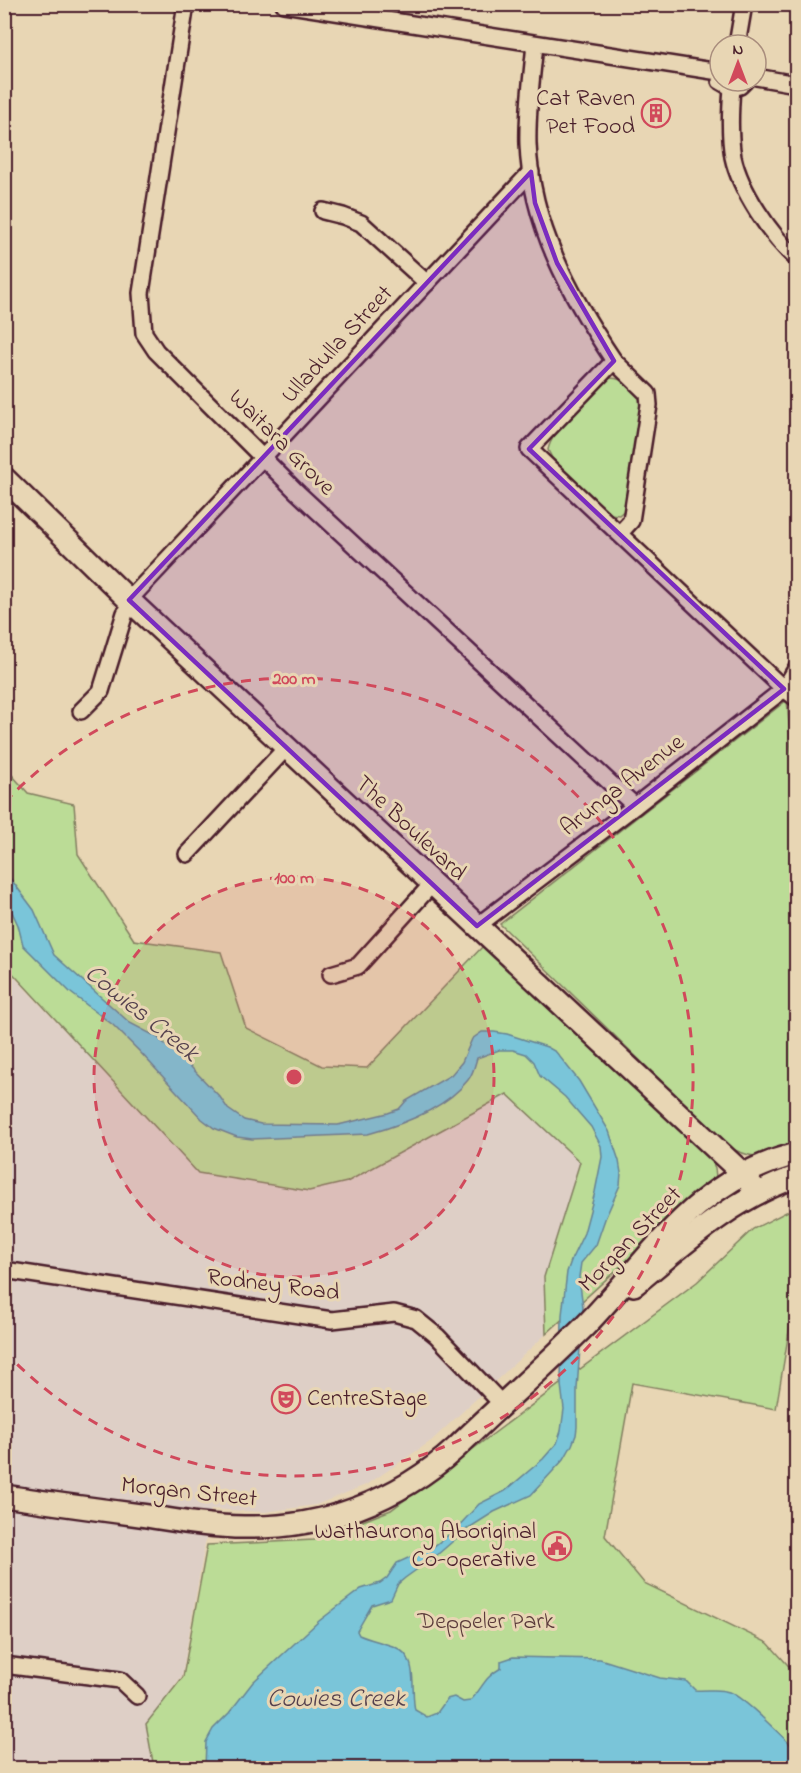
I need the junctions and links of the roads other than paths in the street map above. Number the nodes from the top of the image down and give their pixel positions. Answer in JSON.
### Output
{"nodes":[{"id":1,"x":186,"y":4,"type":"edge"},
{"id":2,"x":284,"y":4,"type":"edge"},
{"id":3,"x":744,"y":4,"type":"edge"},
{"id":4,"x":739,"y":33,"type":"edge"},
{"id":5,"x":536,"y":44,"type":"junction"},
{"id":6,"x":708,"y":75,"type":"edge"},
{"id":7,"x":768,"y":79,"type":"edge"},
{"id":8,"x":796,"y":84,"type":"edge"},
{"id":9,"x":727,"y":93,"type":"edge"},
{"id":10,"x":531,"y":172,"type":"junction"},
{"id":11,"x":323,"y":211,"type":"dead end"},
{"id":12,"x":796,"y":258,"type":"edge"},
{"id":13,"x":427,"y":283,"type":"junction"},
{"id":14,"x":614,"y":361,"type":"junction"},
{"id":15,"x":263,"y":458,"type":"junction"},
{"id":16,"x":4,"y":478,"type":"edge"},
{"id":17,"x":620,"y":534,"type":"junction"},
{"id":18,"x":131,"y":603,"type":"junction"},
{"id":19,"x":796,"y":669,"type":"edge"},
{"id":20,"x":790,"y":693,"type":"edge"},
{"id":21,"x":81,"y":711,"type":"dead end"},
{"id":22,"x":286,"y":748,"type":"junction"},
{"id":23,"x":635,"y":806,"type":"junction"},
{"id":24,"x":187,"y":854,"type":"dead end"},
{"id":25,"x":432,"y":884,"type":"junction"},
{"id":26,"x":477,"y":926,"type":"junction"},
{"id":27,"x":332,"y":974,"type":"dead end"},
{"id":28,"x":796,"y":1154,"type":"edge"},
{"id":29,"x":743,"y":1174,"type":"junction"},
{"id":30,"x":796,"y":1177,"type":"edge"},
{"id":31,"x":758,"y":1193,"type":"junction"},
{"id":32,"x":4,"y":1270,"type":"edge"},
{"id":33,"x":587,"y":1323,"type":"junction"},
{"id":34,"x":501,"y":1404,"type":"junction"},
{"id":35,"x":4,"y":1496,"type":"edge"},
{"id":36,"x":4,"y":1665,"type":"edge"},
{"id":37,"x":137,"y":1696,"type":"dead end"}],
"edges":[{"from":1,"to":15,"type":"street","name":"Waitara Grove"},
{"from":2,"to":5,"type":"street"},
{"from":3,"to":4,"type":"street"},
{"from":5,"to":6,"type":"street"},
{"from":5,"to":10,"type":"street"},
{"from":7,"to":8,"type":"street"},
{"from":9,"to":12,"type":"street"},
{"from":10,"to":13,"type":"street","name":"Ulladulla Street"},
{"from":10,"to":14,"type":"street"},
{"from":11,"to":13,"type":"street"},
{"from":13,"to":15,"type":"street","name":"Ulladulla Street"},
{"from":14,"to":17,"type":"street"},
{"from":14,"to":17,"type":"street"},
{"from":15,"to":18,"type":"street","name":"Ulladulla Street"},
{"from":15,"to":23,"type":"street","name":"Waitara Grove"},
{"from":16,"to":18,"type":"main road","name":"The Boulevard"},
{"from":17,"to":20,"type":"street"},
{"from":18,"to":21,"type":"street","name":"Ulladulla Street"},
{"from":18,"to":22,"type":"main road","name":"The Boulevard"},
{"from":19,"to":20,"type":"street"},
{"from":20,"to":23,"type":"street","name":"Arunga Avenue"},
{"from":22,"to":24,"type":"street"},
{"from":22,"to":25,"type":"main road","name":"The Boulevard"},
{"from":23,"to":26,"type":"street","name":"Arunga Avenue"},
{"from":25,"to":26,"type":"main road","name":"The Boulevard"},
{"from":25,"to":27,"type":"street"},
{"from":26,"to":29,"type":"main road","name":"The Boulevard"},
{"from":28,"to":29,"type":"main road"},
{"from":29,"to":31,"type":"main road","name":"The Boulevard"},
{"from":29,"to":33,"type":"main road","name":"Morgan Street"},
{"from":30,"to":31,"type":"main road"},
{"from":31,"to":33,"type":"main road","name":"Morgan Street"},
{"from":32,"to":34,"type":"street","name":"Rodney Road"},
{"from":33,"to":34,"type":"main road","name":"Morgan Street"},
{"from":34,"to":35,"type":"main road","name":"Morgan Street"},
{"from":36,"to":37,"type":"street"}]}
